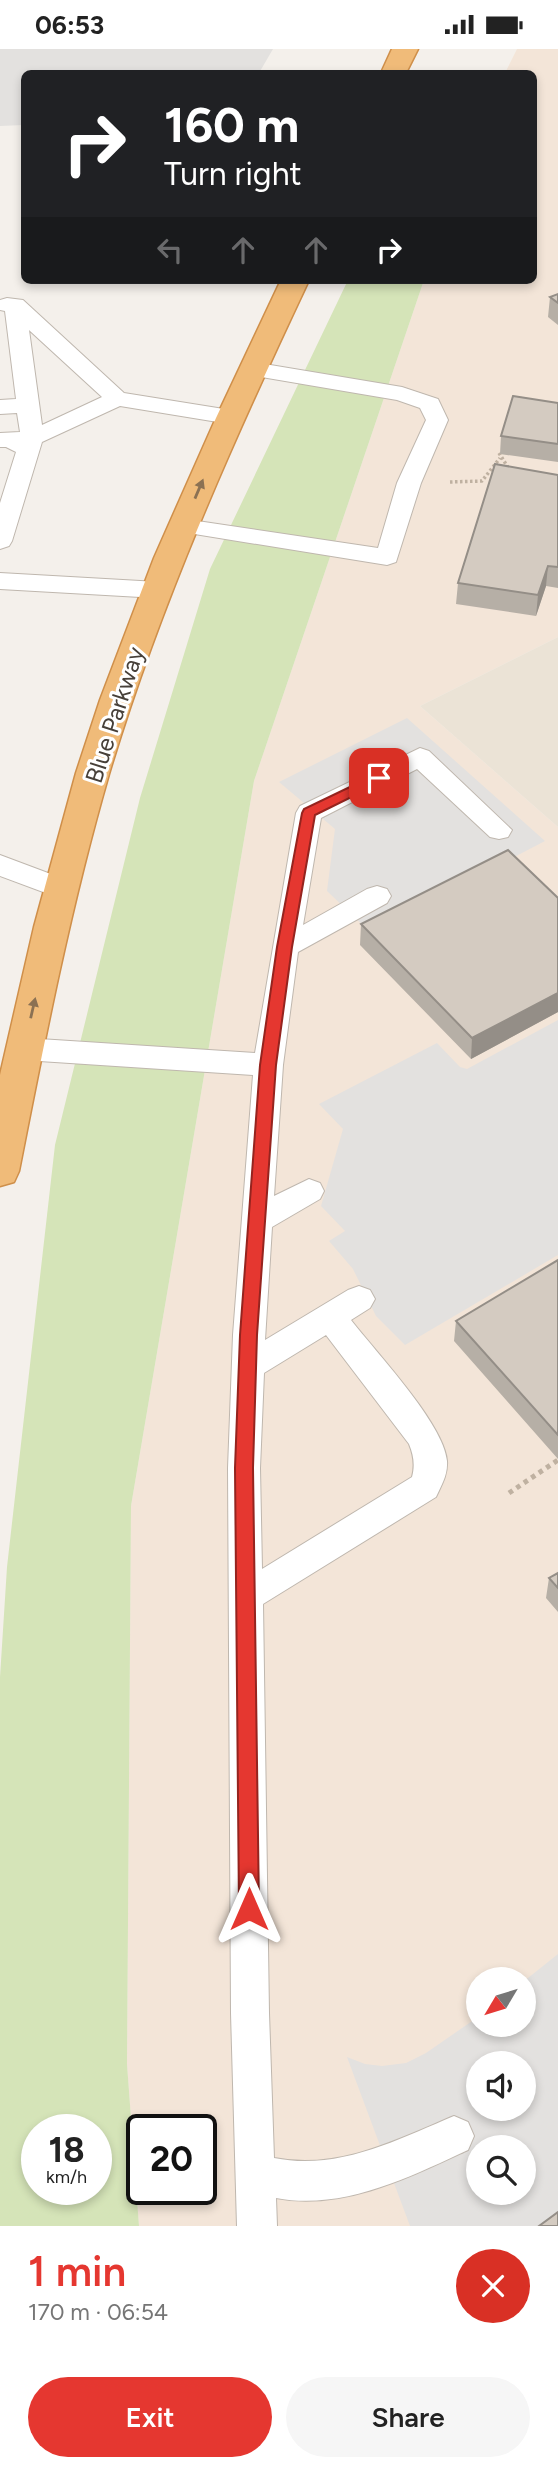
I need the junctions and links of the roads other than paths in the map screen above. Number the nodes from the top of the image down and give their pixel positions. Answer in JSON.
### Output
{"nodes":[{"id":1,"x":405,"y":49,"type":"edge"},
{"id":2,"x":395,"y":70,"type":"edge"},
{"id":3,"x":293,"y":284,"type":"edge"},
{"id":4,"x":15,"y":358,"type":"edge"},
{"id":5,"x":252,"y":369,"type":"junction"},
{"id":6,"x":0,"y":389,"type":"edge"},
{"id":7,"x":117,"y":399,"type":"junction"},
{"id":8,"x":0,"y":407,"type":"edge"},
{"id":9,"x":230,"y":417,"type":"junction"},
{"id":10,"x":0,"y":422,"type":"edge"},
{"id":11,"x":0,"y":440,"type":"edge"},
{"id":12,"x":0,"y":453,"type":"edge"},
{"id":13,"x":184,"y":526,"type":"junction"},
{"id":14,"x":0,"y":541,"type":"edge"},
{"id":15,"x":0,"y":581,"type":"edge"},
{"id":16,"x":158,"y":590,"type":"junction"},
{"id":17,"x":499,"y":830,"type":"dead end"},
{"id":18,"x":0,"y":865,"type":"edge"},
{"id":19,"x":62,"y":889,"type":"junction"},
{"id":20,"x":377,"y":896,"type":"dead end"},
{"id":21,"x":285,"y":947,"type":"junction"},
{"id":22,"x":24,"y":1049,"type":"junction"},
{"id":23,"x":268,"y":1065,"type":"junction"},
{"id":24,"x":0,"y":1171,"type":"edge"},
{"id":25,"x":309,"y":1191,"type":"dead end"},
{"id":26,"x":258,"y":1220,"type":"junction"},
{"id":27,"x":359,"y":1299,"type":"dead end"},
{"id":28,"x":330,"y":1317,"type":"junction"},
{"id":29,"x":248,"y":1366,"type":"junction"},
{"id":30,"x":245,"y":1597,"type":"junction"},
{"id":31,"x":454,"y":2136,"type":"dead end"},
{"id":32,"x":255,"y":2174,"type":"junction"},
{"id":33,"x":257,"y":2226,"type":"edge"}],
"edges":[{"from":1,"to":2,"type":"highway"},
{"from":3,"to":5,"type":"highway","name":"Blue Parkway"},
{"from":4,"to":6,"type":"lane"},
{"from":4,"to":7,"type":"lane"},
{"from":4,"to":7,"type":"lane"},
{"from":4,"to":8,"type":"lane"},
{"from":4,"to":10,"type":"lane"},
{"from":4,"to":11,"type":"lane"},
{"from":4,"to":12,"type":"lane"},
{"from":4,"to":14,"type":"lane"},
{"from":5,"to":9,"type":"highway","name":"Blue Parkway"},
{"from":5,"to":13,"type":"lane"},
{"from":7,"to":9,"type":"lane"},
{"from":13,"to":9,"type":"highway","name":"Blue Parkway","one_way":true},
{"from":13,"to":16,"type":"highway","name":"Blue Parkway"},
{"from":15,"to":16,"type":"lane"},
{"from":16,"to":19,"type":"highway","name":"Blue Parkway"},
{"from":17,"to":21,"type":"lane"},
{"from":18,"to":19,"type":"lane"},
{"from":22,"to":19,"type":"highway","name":"Blue Parkway","one_way":true},
{"from":20,"to":21,"type":"lane"},
{"from":21,"to":23,"type":"lane"},
{"from":22,"to":23,"type":"lane"},
{"from":22,"to":24,"type":"highway","name":"Blue Parkway"},
{"from":23,"to":26,"type":"lane"},
{"from":25,"to":26,"type":"lane"},
{"from":26,"to":29,"type":"lane"},
{"from":27,"to":28,"type":"lane"},
{"from":28,"to":29,"type":"lane"},
{"from":28,"to":30,"type":"lane"},
{"from":29,"to":30,"type":"lane"},
{"from":30,"to":32,"type":"lane"},
{"from":31,"to":32,"type":"lane"},
{"from":32,"to":33,"type":"lane"}]}
